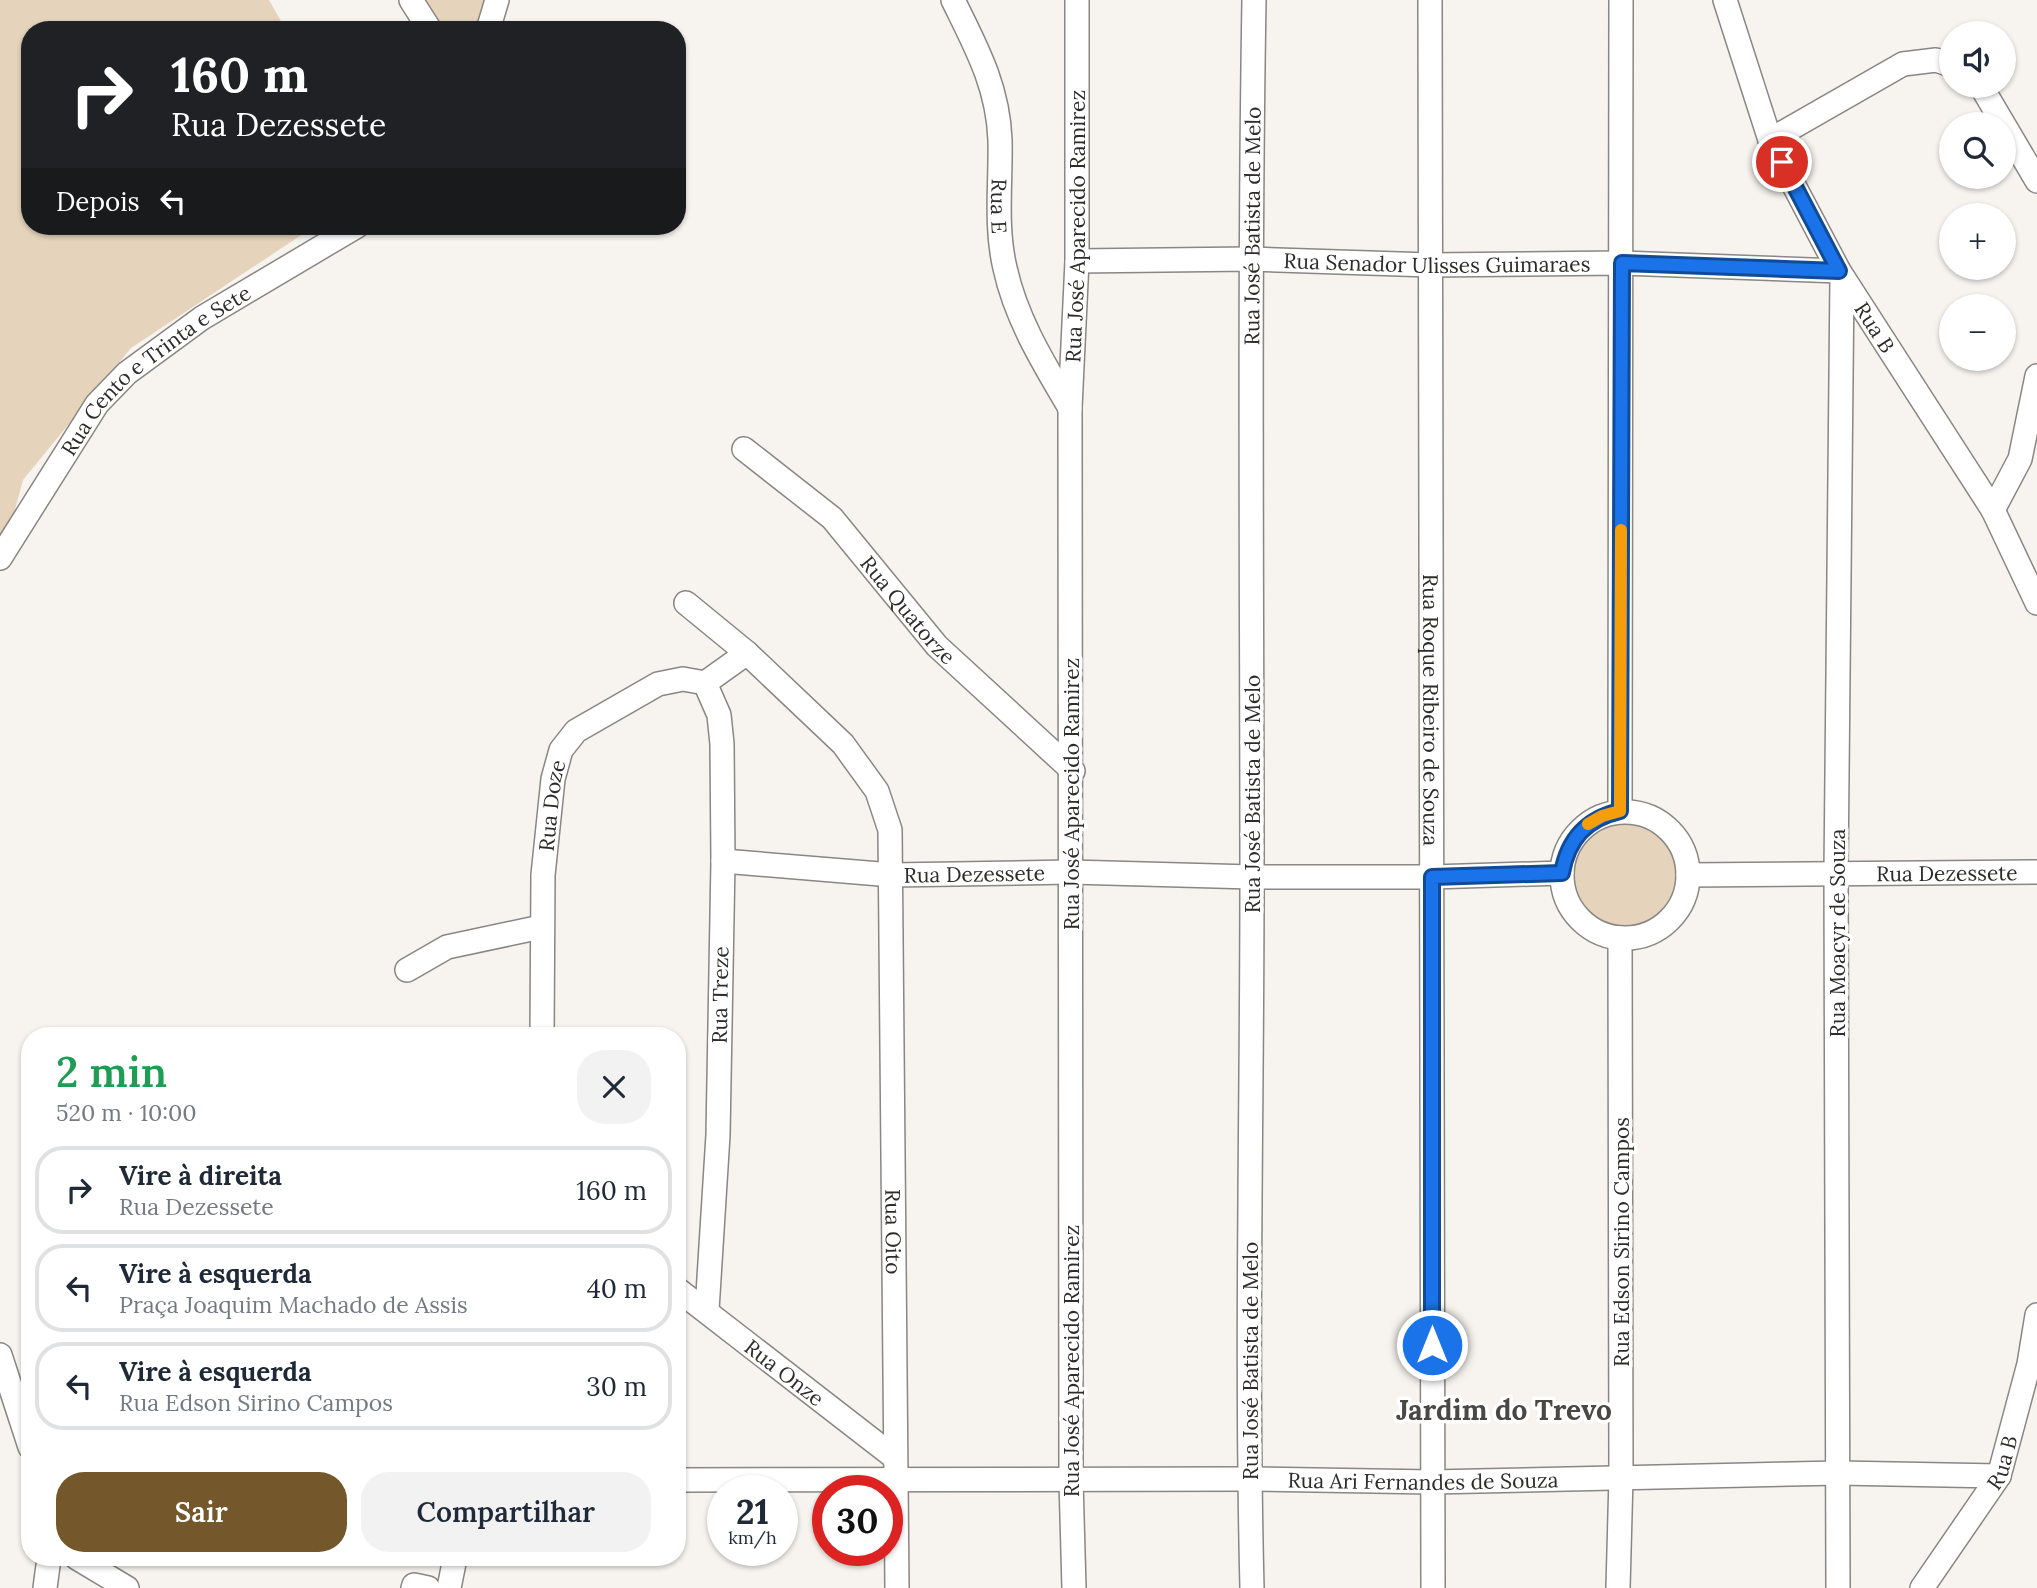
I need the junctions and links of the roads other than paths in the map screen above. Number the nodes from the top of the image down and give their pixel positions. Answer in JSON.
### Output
{"nodes":[{"id":1,"x":411,"y":0,"type":"edge"},
{"id":2,"x":497,"y":0,"type":"edge"},
{"id":3,"x":953,"y":0,"type":"edge"},
{"id":4,"x":1077,"y":0,"type":"edge"},
{"id":5,"x":1254,"y":0,"type":"edge"},
{"id":6,"x":1430,"y":0,"type":"edge"},
{"id":7,"x":1621,"y":0,"type":"edge"},
{"id":8,"x":1725,"y":0,"type":"edge"},
{"id":9,"x":424,"y":21,"type":"edge"},
{"id":10,"x":491,"y":21,"type":"edge"},
{"id":11,"x":1939,"y":61,"type":"edge"},
{"id":12,"x":1988,"y":98,"type":"edge"},
{"id":13,"x":1770,"y":140,"type":"junction"},
{"id":14,"x":2037,"y":181,"type":"edge"},
{"id":15,"x":342,"y":235,"type":"edge"},
{"id":16,"x":1250,"y":259,"type":"junction"},
{"id":17,"x":1077,"y":261,"type":"junction"},
{"id":18,"x":1622,"y":263,"type":"junction"},
{"id":19,"x":1430,"y":265,"type":"junction"},
{"id":20,"x":1840,"y":274,"type":"junction"},
{"id":21,"x":2037,"y":376,"type":"edge"},
{"id":22,"x":1070,"y":408,"type":"junction"},
{"id":23,"x":744,"y":449,"type":"dead end"},
{"id":24,"x":1993,"y":510,"type":"junction"},
{"id":25,"x":0,"y":558,"type":"edge"},
{"id":26,"x":2037,"y":602,"type":"edge"},
{"id":27,"x":686,"y":603,"type":"dead end"},
{"id":28,"x":747,"y":653,"type":"junction"},
{"id":29,"x":705,"y":683,"type":"junction"},
{"id":30,"x":1073,"y":771,"type":"junction"},
{"id":31,"x":1620,"y":811,"type":"junction"},
{"id":32,"x":723,"y":861,"type":"junction"},
{"id":33,"x":1071,"y":872,"type":"junction"},
{"id":34,"x":2037,"y":872,"type":"edge"},
{"id":35,"x":1562,"y":873,"type":"junction"},
{"id":36,"x":1836,"y":873,"type":"junction"},
{"id":37,"x":892,"y":875,"type":"junction"},
{"id":38,"x":1688,"y":875,"type":"junction"},
{"id":39,"x":1252,"y":877,"type":"junction"},
{"id":40,"x":1432,"y":877,"type":"junction"},
{"id":41,"x":541,"y":927,"type":"junction"},
{"id":42,"x":1620,"y":938,"type":"junction"},
{"id":43,"x":407,"y":970,"type":"dead end"},
{"id":44,"x":542,"y":1027,"type":"edge"},
{"id":45,"x":686,"y":1295,"type":"edge"},
{"id":46,"x":707,"y":1310,"type":"junction"},
{"id":47,"x":2037,"y":1315,"type":"edge"},
{"id":48,"x":0,"y":1355,"type":"edge"},
{"id":49,"x":21,"y":1419,"type":"edge"},
{"id":50,"x":894,"y":1457,"type":"junction"},
{"id":51,"x":1839,"y":1473,"type":"junction"},
{"id":52,"x":894,"y":1475,"type":"edge"},
{"id":53,"x":1999,"y":1476,"type":"junction"},
{"id":54,"x":1621,"y":1477,"type":"junction"},
{"id":55,"x":1250,"y":1479,"type":"junction"},
{"id":56,"x":686,"y":1480,"type":"edge"},
{"id":57,"x":812,"y":1481,"type":"edge"},
{"id":58,"x":903,"y":1481,"type":"edge"},
{"id":59,"x":1071,"y":1481,"type":"junction"},
{"id":60,"x":1432,"y":1482,"type":"junction"},
{"id":61,"x":48,"y":1566,"type":"edge"},
{"id":62,"x":90,"y":1566,"type":"edge"},
{"id":63,"x":453,"y":1566,"type":"edge"},
{"id":64,"x":896,"y":1566,"type":"edge"},
{"id":65,"x":45,"y":1588,"type":"edge"},
{"id":66,"x":127,"y":1588,"type":"edge"},
{"id":67,"x":413,"y":1588,"type":"edge"},
{"id":68,"x":428,"y":1588,"type":"edge"},
{"id":69,"x":449,"y":1588,"type":"edge"},
{"id":70,"x":889,"y":1588,"type":"edge"},
{"id":71,"x":897,"y":1588,"type":"edge"},
{"id":72,"x":1074,"y":1588,"type":"edge"},
{"id":73,"x":1252,"y":1588,"type":"edge"},
{"id":74,"x":1433,"y":1588,"type":"edge"},
{"id":75,"x":1618,"y":1588,"type":"edge"},
{"id":76,"x":1838,"y":1588,"type":"edge"},
{"id":77,"x":1922,"y":1588,"type":"edge"}],
"edges":[{"from":1,"to":9,"type":"street"},
{"from":2,"to":10,"type":"street"},
{"from":3,"to":22,"type":"street","name":"Rua E"},
{"from":4,"to":17,"type":"street","name":"Rua José Aparecido Ramirez"},
{"from":5,"to":16,"type":"street","name":"Rua José Batista de Melo"},
{"from":6,"to":19,"type":"street","name":"Rua Roque Ribeiro de Souza"},
{"from":7,"to":18,"type":"street"},
{"from":8,"to":13,"type":"street","name":"Rua B"},
{"from":11,"to":13,"type":"street"},
{"from":12,"to":14,"type":"street"},
{"from":13,"to":20,"type":"street","name":"Rua B"},
{"from":15,"to":25,"type":"street","name":"Rua Cento e Trinta e Sete"},
{"from":16,"to":17,"type":"street","name":"Rua Senador Ulisses Guimaraes"},
{"from":16,"to":19,"type":"street","name":"Rua Senador Ulisses Guimaraes"},
{"from":16,"to":39,"type":"street","name":"Rua José Batista de Melo"},
{"from":17,"to":22,"type":"street","name":"Rua José Aparecido Ramirez"},
{"from":18,"to":19,"type":"street","name":"Rua Senador Ulisses Guimaraes"},
{"from":18,"to":20,"type":"street","name":"Rua Senador Ulisses Guimaraes"},
{"from":18,"to":31,"type":"street"},
{"from":19,"to":40,"type":"street","name":"Rua Roque Ribeiro de Souza"},
{"from":20,"to":24,"type":"street","name":"Rua B"},
{"from":20,"to":36,"type":"street","name":"Rua Moacyr de Souza"},
{"from":21,"to":24,"type":"street"},
{"from":22,"to":30,"type":"street","name":"Rua José Aparecido Ramirez"},
{"from":23,"to":30,"type":"street","name":"Rua Quatorze"},
{"from":24,"to":26,"type":"street","name":"Rua B"},
{"from":27,"to":28,"type":"street"},
{"from":28,"to":29,"type":"street"},
{"from":28,"to":37,"type":"street"},
{"from":29,"to":32,"type":"street","name":"Rua Treze"},
{"from":29,"to":41,"type":"street","name":"Rua Doze"},
{"from":30,"to":33,"type":"street","name":"Rua José Aparecido Ramirez"},
{"from":31,"to":35,"type":"street"},
{"from":31,"to":38,"type":"street"},
{"from":32,"to":37,"type":"street","name":"Rua Dezessete"},
{"from":32,"to":46,"type":"street","name":"Rua Treze"},
{"from":33,"to":37,"type":"street","name":"Rua Dezessete"},
{"from":33,"to":39,"type":"street","name":"Rua Dezessete"},
{"from":33,"to":59,"type":"street","name":"Rua José Aparecido Ramirez"},
{"from":34,"to":36,"type":"street","name":"Rua Dezessete"},
{"from":35,"to":40,"type":"street","name":"Rua Dezessete"},
{"from":35,"to":42,"type":"street"},
{"from":36,"to":38,"type":"street","name":"Rua Dezessete"},
{"from":36,"to":51,"type":"street","name":"Rua Moacyr de Souza"},
{"from":37,"to":50,"type":"street","name":"Rua Oito"},
{"from":38,"to":42,"type":"street"},
{"from":39,"to":40,"type":"street","name":"Rua Dezessete"},
{"from":39,"to":55,"type":"street","name":"Rua José Batista de Melo"},
{"from":40,"to":60,"type":"street","name":"Rua Roque Ribeiro de Souza"},
{"from":41,"to":43,"type":"street"},
{"from":41,"to":44,"type":"street","name":"Rua Doze"},
{"from":42,"to":54,"type":"street","name":"Rua Edson Sirino Campos"},
{"from":45,"to":46,"type":"street","name":"Rua Onze"},
{"from":46,"to":50,"type":"street","name":"Rua Onze"},
{"from":47,"to":53,"type":"street","name":"Rua B"},
{"from":48,"to":49,"type":"street"},
{"from":50,"to":52,"type":"street","name":"Rua Oito"},
{"from":51,"to":53,"type":"street","name":"Rua Ari Fernandes de Souza"},
{"from":51,"to":54,"type":"street","name":"Rua Ari Fernandes de Souza"},
{"from":51,"to":76,"type":"street","name":"Rua Moacyr de Souza"},
{"from":53,"to":77,"type":"street","name":"Rua B"},
{"from":54,"to":60,"type":"street","name":"Rua Ari Fernandes de Souza"},
{"from":54,"to":75,"type":"street","name":"Rua Edson Sirino Campos"},
{"from":55,"to":59,"type":"street","name":"Rua Ari Fernandes de Souza"},
{"from":55,"to":60,"type":"street","name":"Rua Ari Fernandes de Souza"},
{"from":55,"to":73,"type":"street","name":"Rua José Batista de Melo"},
{"from":56,"to":57,"type":"street","name":"Rua Ari Fernandes de Souza"},
{"from":58,"to":59,"type":"street","name":"Rua Ari Fernandes de Souza"},
{"from":59,"to":72,"type":"street","name":"Rua José Aparecido Ramirez"},
{"from":60,"to":74,"type":"street","name":"Rua Roque Ribeiro de Souza"},
{"from":61,"to":65,"type":"street"},
{"from":62,"to":66,"type":"street"},
{"from":63,"to":69,"type":"street"},
{"from":64,"to":71,"type":"street","name":"Rua Oito"},
{"from":67,"to":68,"type":"street"},
{"from":70,"to":71,"type":"street"}]}
